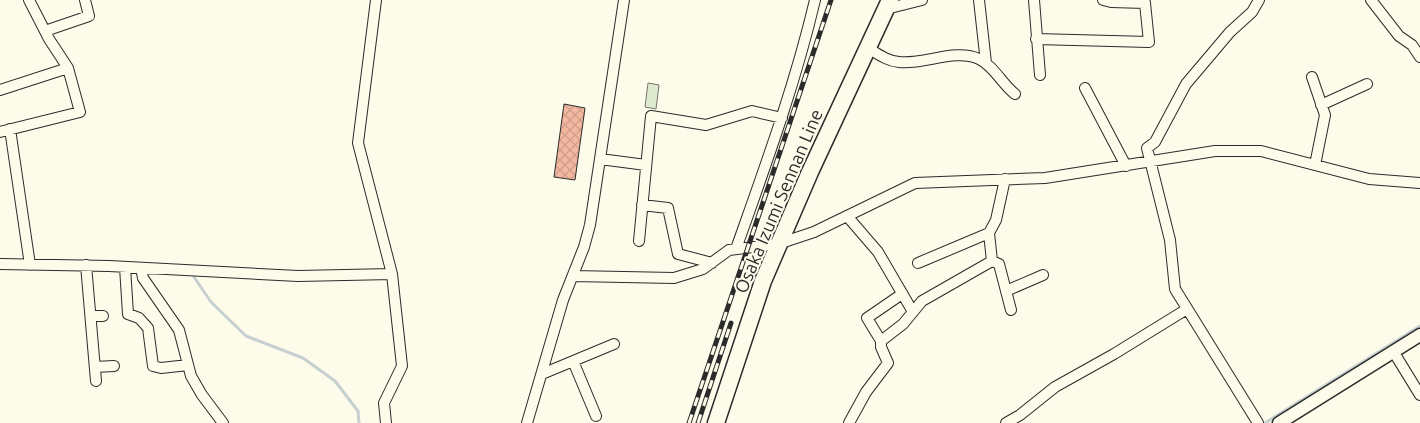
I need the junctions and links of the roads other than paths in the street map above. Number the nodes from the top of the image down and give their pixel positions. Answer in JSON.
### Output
{"nodes":[{"id":1,"x":29,"y":0,"type":"edge"},
{"id":2,"x":85,"y":0,"type":"edge"},
{"id":3,"x":376,"y":0,"type":"edge"},
{"id":4,"x":624,"y":0,"type":"edge"},
{"id":5,"x":815,"y":0,"type":"edge"},
{"id":6,"x":922,"y":0,"type":"edge"},
{"id":7,"x":979,"y":0,"type":"edge"},
{"id":8,"x":1034,"y":0,"type":"edge"},
{"id":9,"x":1103,"y":0,"type":"edge"},
{"id":10,"x":1259,"y":0,"type":"edge"},
{"id":11,"x":1371,"y":0,"type":"edge"},
{"id":12,"x":888,"y":4,"type":"edge"},
{"id":13,"x":45,"y":31,"type":"junction"},
{"id":14,"x":1036,"y":39,"type":"junction"},
{"id":15,"x":1416,"y":42,"type":"edge"},
{"id":16,"x":868,"y":48,"type":"junction"},
{"id":17,"x":1420,"y":57,"type":"edge"},
{"id":18,"x":986,"y":63,"type":"junction"},
{"id":19,"x":68,"y":68,"type":"junction"},
{"id":20,"x":1040,"y":75,"type":"dead end"},
{"id":21,"x":1312,"y":77,"type":"dead end"},
{"id":22,"x":1367,"y":84,"type":"dead end"},
{"id":23,"x":1085,"y":88,"type":"dead end"},
{"id":24,"x":0,"y":90,"type":"edge"},
{"id":25,"x":1015,"y":94,"type":"dead end"},
{"id":26,"x":1321,"y":105,"type":"junction"},
{"id":27,"x":782,"y":118,"type":"junction"},
{"id":28,"x":5,"y":131,"type":"edge"},
{"id":29,"x":600,"y":159,"type":"junction"},
{"id":30,"x":1149,"y":163,"type":"junction"},
{"id":31,"x":646,"y":165,"type":"junction"},
{"id":32,"x":1316,"y":165,"type":"junction"},
{"id":33,"x":1126,"y":166,"type":"junction"},
{"id":34,"x":1005,"y":179,"type":"junction"},
{"id":35,"x":1420,"y":183,"type":"edge"},
{"id":36,"x":642,"y":205,"type":"junction"},
{"id":37,"x":847,"y":216,"type":"junction"},
{"id":38,"x":989,"y":233,"type":"junction"},
{"id":39,"x":639,"y":241,"type":"dead end"},
{"id":40,"x":778,"y":244,"type":"junction"},
{"id":41,"x":736,"y":249,"type":"junction"},
{"id":42,"x":992,"y":261,"type":"junction"},
{"id":43,"x":712,"y":263,"type":"junction"},
{"id":44,"x":918,"y":263,"type":"dead end"},
{"id":45,"x":0,"y":264,"type":"edge"},
{"id":46,"x":30,"y":265,"type":"junction"},
{"id":47,"x":86,"y":265,"type":"junction"},
{"id":48,"x":125,"y":267,"type":"junction"},
{"id":49,"x":141,"y":268,"type":"junction"},
{"id":50,"x":392,"y":274,"type":"junction"},
{"id":51,"x":1044,"y":275,"type":"dead end"},
{"id":52,"x":573,"y":276,"type":"junction"},
{"id":53,"x":1006,"y":291,"type":"junction"},
{"id":54,"x":902,"y":294,"type":"junction"},
{"id":55,"x":1187,"y":309,"type":"junction"},
{"id":56,"x":1011,"y":310,"type":"dead end"},
{"id":57,"x":913,"y":312,"type":"junction"},
{"id":58,"x":91,"y":316,"type":"junction"},
{"id":59,"x":103,"y":316,"type":"dead end"},
{"id":60,"x":1420,"y":334,"type":"edge"},
{"id":61,"x":881,"y":341,"type":"junction"},
{"id":62,"x":614,"y":344,"type":"dead end"},
{"id":63,"x":1393,"y":351,"type":"junction"},
{"id":64,"x":573,"y":361,"type":"junction"},
{"id":65,"x":188,"y":365,"type":"junction"},
{"id":66,"x":114,"y":366,"type":"dead end"},
{"id":67,"x":95,"y":367,"type":"junction"},
{"id":68,"x":542,"y":374,"type":"junction"},
{"id":69,"x":96,"y":381,"type":"dead end"},
{"id":70,"x":1420,"y":395,"type":"edge"},
{"id":71,"x":596,"y":416,"type":"dead end"},
{"id":72,"x":223,"y":423,"type":"edge"},
{"id":73,"x":386,"y":423,"type":"edge"},
{"id":74,"x":527,"y":423,"type":"edge"},
{"id":75,"x":716,"y":423,"type":"edge"},
{"id":76,"x":848,"y":423,"type":"edge"},
{"id":77,"x":1006,"y":423,"type":"edge"},
{"id":78,"x":1258,"y":423,"type":"edge"},
{"id":79,"x":1279,"y":423,"type":"edge"}],
"edges":[{"from":1,"to":13,"type":"street"},
{"from":2,"to":13,"type":"street"},
{"from":3,"to":50,"type":"street"},
{"from":4,"to":29,"type":"street"},
{"from":5,"to":27,"type":"street"},
{"from":6,"to":12,"type":"street"},
{"from":7,"to":18,"type":"street"},
{"from":8,"to":14,"type":"street"},
{"from":9,"to":14,"type":"street"},
{"from":10,"to":30,"type":"street"},
{"from":11,"to":15,"type":"street"},
{"from":12,"to":16,"type":"main road","name":"Osaka Izumi Sennan Line"},
{"from":13,"to":19,"type":"street"},
{"from":14,"to":20,"type":"street"},
{"from":15,"to":17,"type":"street"},
{"from":16,"to":18,"type":"street"},
{"from":16,"to":40,"type":"main road","name":"Osaka Izumi Sennan Line"},
{"from":18,"to":25,"type":"street"},
{"from":19,"to":24,"type":"street"},
{"from":19,"to":28,"type":"street"},
{"from":21,"to":26,"type":"street"},
{"from":22,"to":26,"type":"street"},
{"from":23,"to":33,"type":"street"},
{"from":26,"to":32,"type":"street"},
{"from":27,"to":31,"type":"street"},
{"from":27,"to":41,"type":"street"},
{"from":28,"to":46,"type":"street"},
{"from":29,"to":31,"type":"street"},
{"from":29,"to":52,"type":"street"},
{"from":30,"to":32,"type":"street"},
{"from":30,"to":33,"type":"street"},
{"from":30,"to":55,"type":"street"},
{"from":31,"to":36,"type":"street"},
{"from":32,"to":35,"type":"street"},
{"from":33,"to":34,"type":"street"},
{"from":34,"to":37,"type":"street"},
{"from":34,"to":38,"type":"street"},
{"from":36,"to":39,"type":"street"},
{"from":36,"to":43,"type":"street"},
{"from":37,"to":40,"type":"street"},
{"from":37,"to":54,"type":"street"},
{"from":38,"to":42,"type":"street"},
{"from":38,"to":44,"type":"street"},
{"from":40,"to":41,"type":"street"},
{"from":40,"to":75,"type":"main road","name":"Osaka Izumi Sennan Line"},
{"from":41,"to":43,"type":"street"},
{"from":42,"to":53,"type":"street"},
{"from":42,"to":57,"type":"street"},
{"from":43,"to":52,"type":"street"},
{"from":45,"to":46,"type":"street"},
{"from":46,"to":47,"type":"street"},
{"from":47,"to":48,"type":"street"},
{"from":47,"to":58,"type":"street"},
{"from":48,"to":49,"type":"street"},
{"from":48,"to":65,"type":"street"},
{"from":49,"to":50,"type":"street"},
{"from":49,"to":65,"type":"street"},
{"from":50,"to":73,"type":"street"},
{"from":51,"to":53,"type":"street"},
{"from":52,"to":68,"type":"street"},
{"from":53,"to":56,"type":"street"},
{"from":54,"to":57,"type":"street"},
{"from":54,"to":61,"type":"street"},
{"from":55,"to":77,"type":"street"},
{"from":55,"to":78,"type":"street"},
{"from":57,"to":61,"type":"street"},
{"from":58,"to":59,"type":"street"},
{"from":58,"to":67,"type":"street"},
{"from":60,"to":63,"type":"street"},
{"from":61,"to":76,"type":"street"},
{"from":62,"to":64,"type":"street"},
{"from":63,"to":70,"type":"street"},
{"from":63,"to":79,"type":"street"},
{"from":64,"to":68,"type":"street"},
{"from":64,"to":71,"type":"street"},
{"from":65,"to":72,"type":"street"},
{"from":66,"to":67,"type":"street"},
{"from":67,"to":69,"type":"street"},
{"from":68,"to":74,"type":"street"}]}
